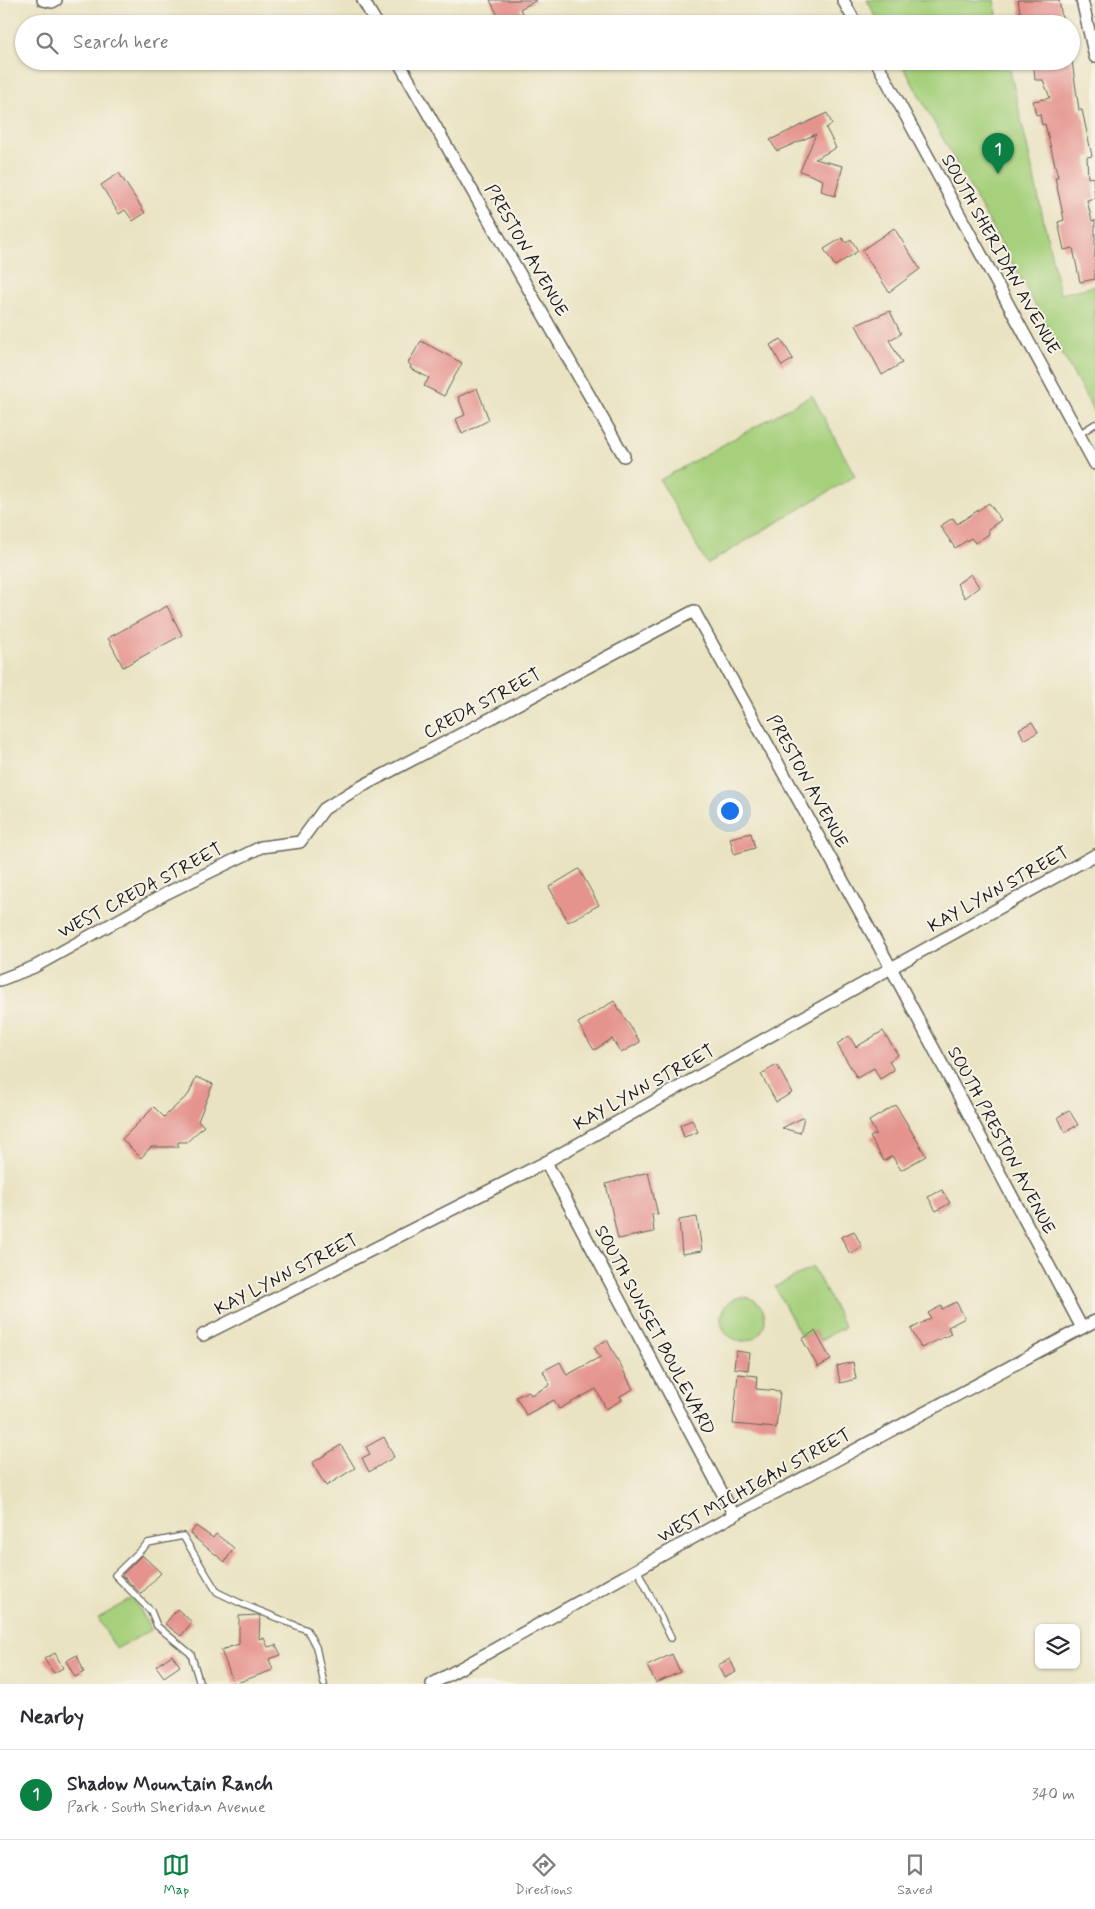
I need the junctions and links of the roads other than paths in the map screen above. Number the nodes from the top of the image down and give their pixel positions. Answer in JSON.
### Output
{"nodes":[{"id":1,"x":43,"y":0,"type":"edge"},
{"id":2,"x":56,"y":0,"type":"edge"},
{"id":3,"x":363,"y":0,"type":"edge"},
{"id":4,"x":843,"y":0,"type":"edge"},
{"id":5,"x":1082,"y":0,"type":"edge"},
{"id":6,"x":372,"y":15,"type":"edge"},
{"id":7,"x":851,"y":15,"type":"edge"},
{"id":8,"x":1095,"y":57,"type":"edge"},
{"id":9,"x":403,"y":70,"type":"edge"},
{"id":10,"x":881,"y":70,"type":"edge"},
{"id":11,"x":1095,"y":424,"type":"edge"},
{"id":12,"x":1079,"y":434,"type":"junction"},
{"id":13,"x":624,"y":456,"type":"dead end"},
{"id":14,"x":1095,"y":464,"type":"edge"},
{"id":15,"x":694,"y":610,"type":"joint"},
{"id":16,"x":300,"y":842,"type":"joint"},
{"id":17,"x":1095,"y":855,"type":"edge"},
{"id":18,"x":891,"y":968,"type":"junction"},
{"id":19,"x":0,"y":980,"type":"edge"},
{"id":20,"x":546,"y":1162,"type":"junction"},
{"id":21,"x":1095,"y":1321,"type":"edge"},
{"id":22,"x":1082,"y":1328,"type":"junction"},
{"id":23,"x":203,"y":1335,"type":"dead end"},
{"id":24,"x":734,"y":1515,"type":"junction"},
{"id":25,"x":637,"y":1569,"type":"junction"},
{"id":26,"x":671,"y":1638,"type":"dead end"},
{"id":27,"x":200,"y":1684,"type":"edge"},
{"id":28,"x":324,"y":1684,"type":"edge"},
{"id":29,"x":432,"y":1684,"type":"edge"}],
"edges":[{"from":1,"to":2,"type":"street"},
{"from":3,"to":6,"type":"street"},
{"from":4,"to":7,"type":"street"},
{"from":5,"to":8,"type":"street"},
{"from":9,"to":13,"type":"street","name":"PRESTON AVENUE"},
{"from":10,"to":12,"type":"street","name":"SOUTH SHERIDAN AVENUE"},
{"from":11,"to":12,"type":"lane"},
{"from":12,"to":14,"type":"street","name":"SOUTH SHERIDAN AVENUE"},
{"from":15,"to":16,"type":"street","name":"CREDA STREET"},
{"from":15,"to":18,"type":"street","name":"PRESTON AVENUE"},
{"from":16,"to":19,"type":"street","name":"WEST CREDA STREET"},
{"from":17,"to":18,"type":"street","name":"KAY LYNN STREET"},
{"from":18,"to":20,"type":"street","name":"KAY LYNN STREET"},
{"from":18,"to":22,"type":"street","name":"SOUTH PRESTON AVENUE"},
{"from":20,"to":23,"type":"street","name":"KAY LYNN STREET"},
{"from":20,"to":24,"type":"street","name":"SOUTH SUNSET BOULEVARD"},
{"from":21,"to":22,"type":"street","name":"WEST MICHIGAN STREET"},
{"from":22,"to":24,"type":"street","name":"WEST MICHIGAN STREET"},
{"from":24,"to":25,"type":"street","name":"WEST MICHIGAN STREET"},
{"from":25,"to":26,"type":"lane"},
{"from":25,"to":29,"type":"street","name":"WEST MICHIGAN STREET"},
{"from":27,"to":28,"type":"lane"}]}
